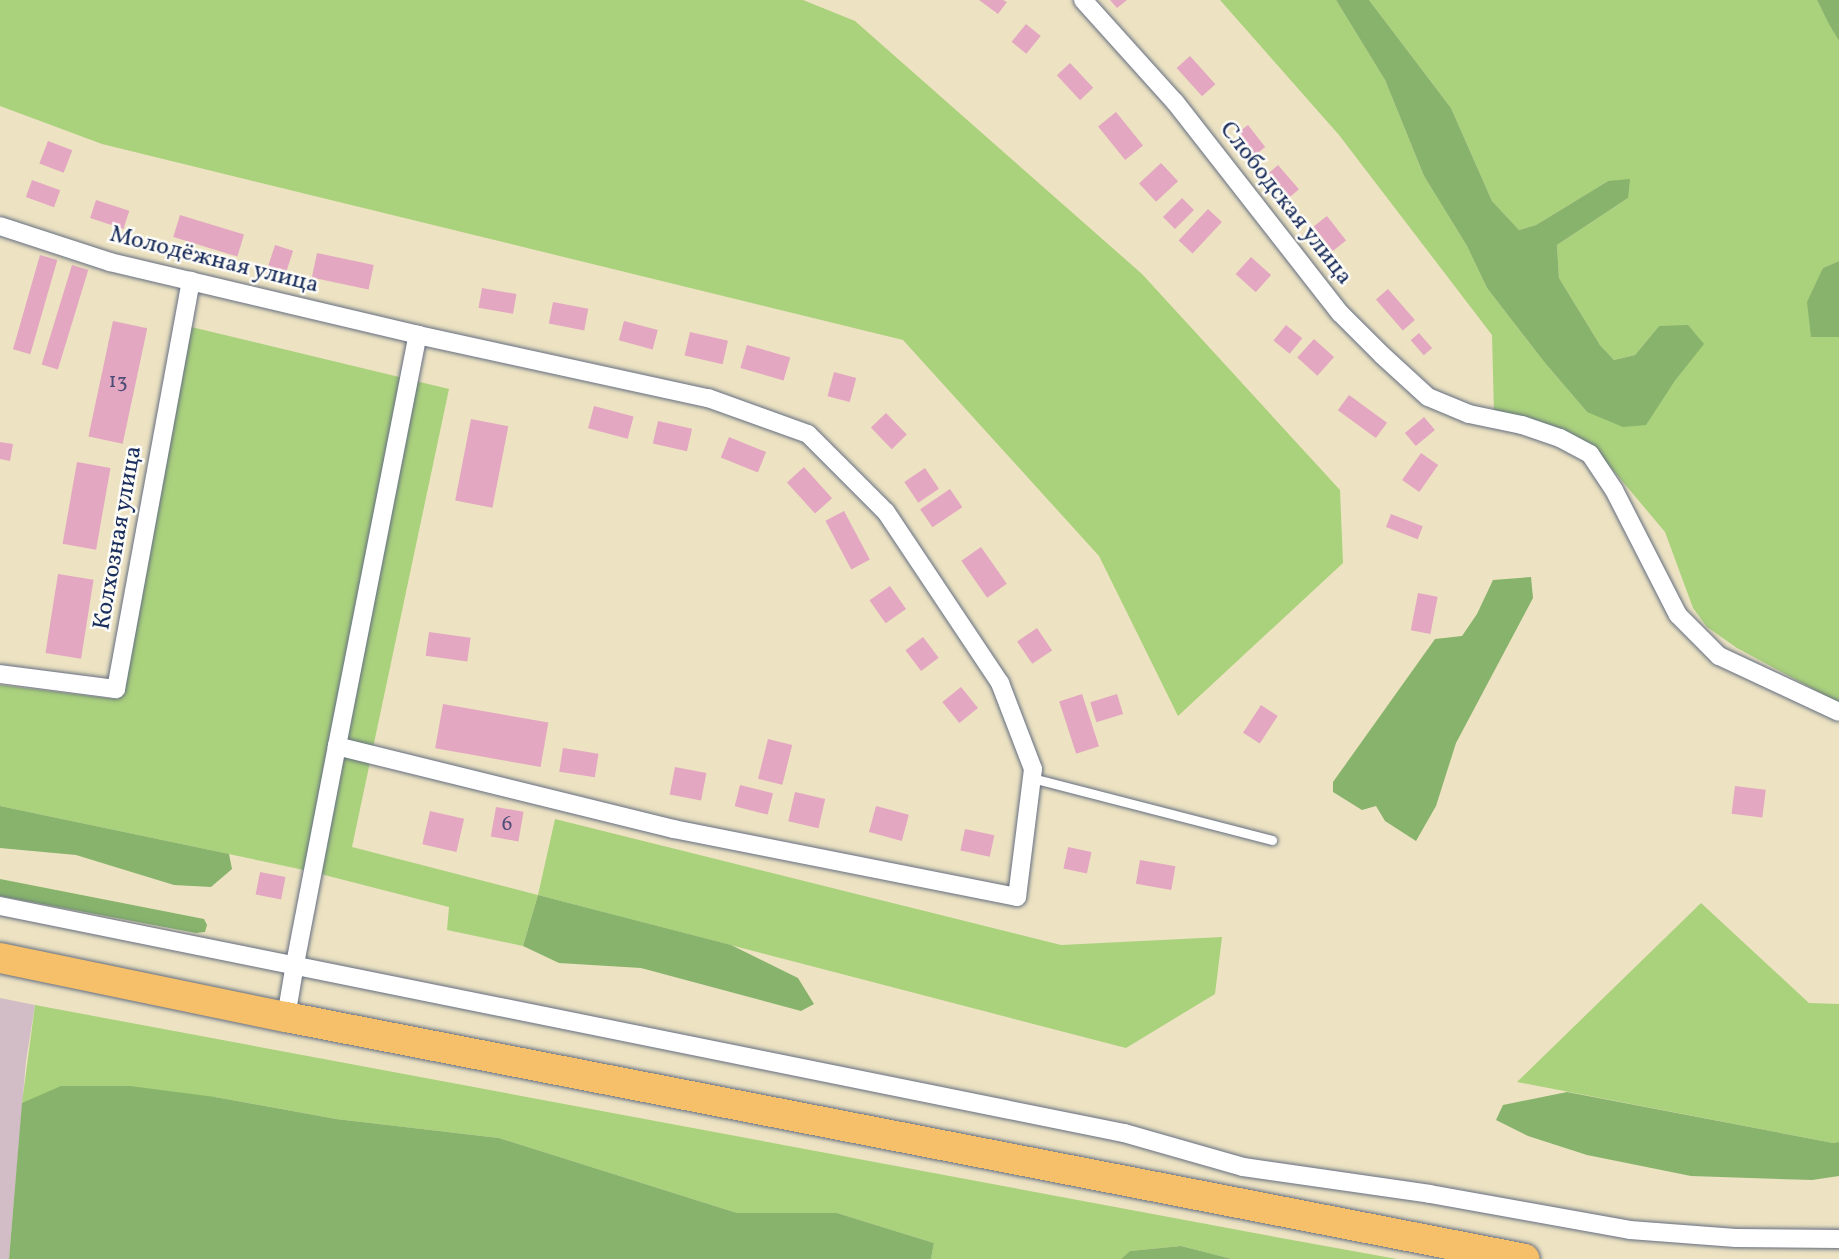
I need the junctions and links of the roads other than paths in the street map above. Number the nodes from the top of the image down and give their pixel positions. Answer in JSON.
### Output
{"nodes":[{"id":1,"x":1083,"y":0,"type":"edge"},
{"id":2,"x":0,"y":226,"type":"edge"},
{"id":3,"x":190,"y":281,"type":"junction"},
{"id":4,"x":418,"y":335,"type":"junction"},
{"id":5,"x":0,"y":674,"type":"edge"},
{"id":6,"x":1839,"y":712,"type":"edge"},
{"id":7,"x":337,"y":746,"type":"junction"},
{"id":8,"x":1032,"y":778,"type":"junction"},
{"id":9,"x":1272,"y":840,"type":"dead end"},
{"id":10,"x":0,"y":906,"type":"edge"},
{"id":11,"x":0,"y":958,"type":"edge"},
{"id":12,"x":295,"y":964,"type":"junction"},
{"id":13,"x":286,"y":1017,"type":"junction"},
{"id":14,"x":1839,"y":1239,"type":"edge"},
{"id":15,"x":1525,"y":1259,"type":"edge"}],
"edges":[{"from":1,"to":6,"type":"street","name":"Слободская улица"},
{"from":2,"to":3,"type":"street","name":"Молодёжная улица"},
{"from":3,"to":4,"type":"street","name":"Молодёжная улица"},
{"from":3,"to":5,"type":"street","name":"Колхозная улица"},
{"from":4,"to":7,"type":"street"},
{"from":4,"to":8,"type":"street","name":"Молодёжная улица"},
{"from":7,"to":8,"type":"street","name":"Молодёжная улица"},
{"from":7,"to":12,"type":"street"},
{"from":8,"to":9,"type":"lane"},
{"from":10,"to":12,"type":"street"},
{"from":11,"to":13,"type":"highway"},
{"from":12,"to":13,"type":"street"},
{"from":12,"to":14,"type":"street"},
{"from":13,"to":15,"type":"highway"}]}
